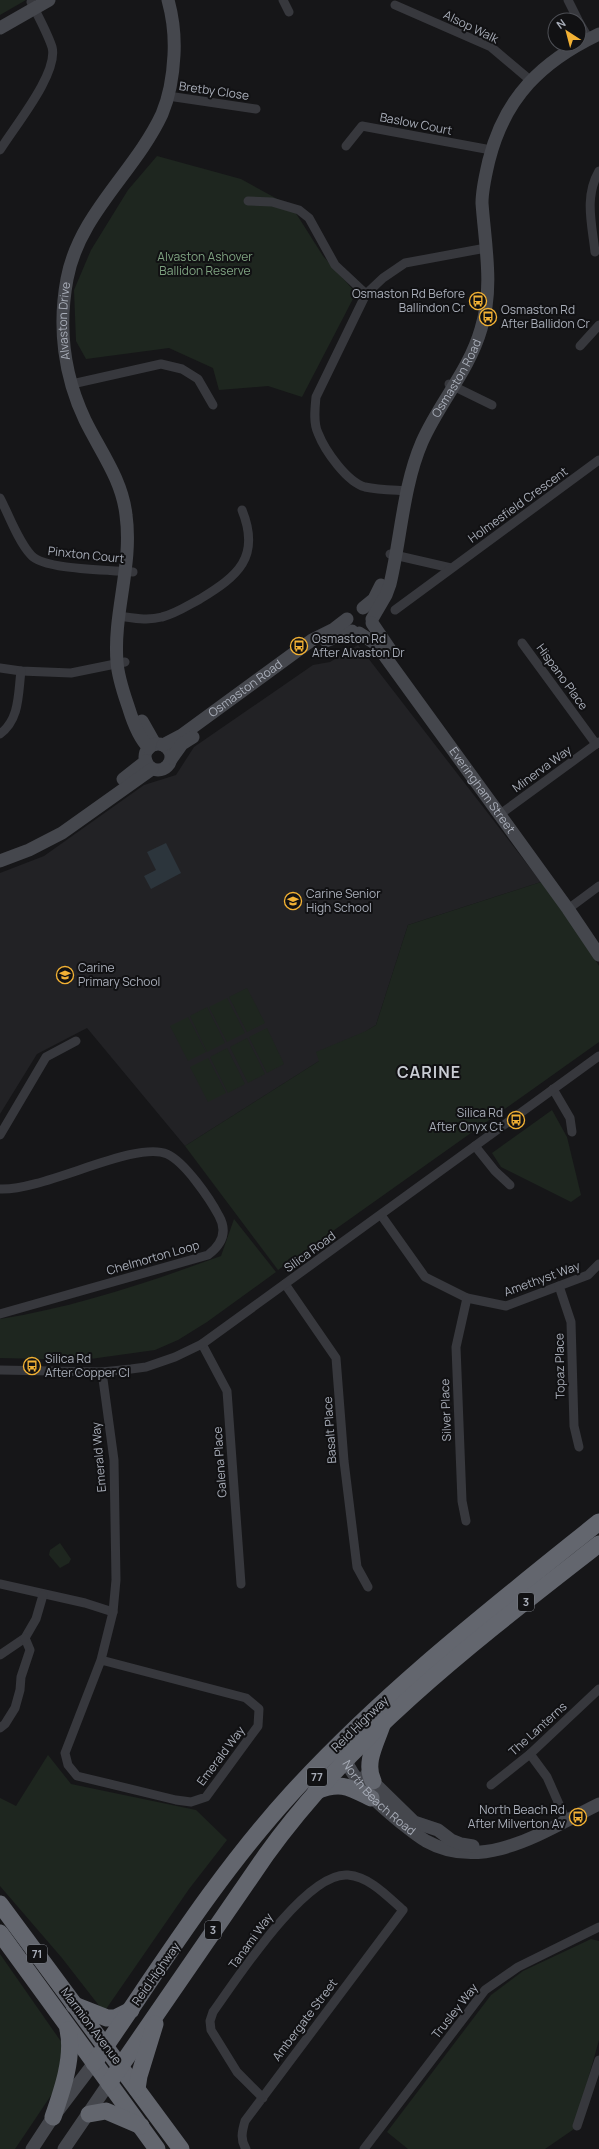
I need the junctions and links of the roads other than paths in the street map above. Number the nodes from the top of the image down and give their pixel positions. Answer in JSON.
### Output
{"nodes":[{"id":1,"x":49,"y":0,"type":"edge"},
{"id":2,"x":283,"y":0,"type":"edge"},
{"id":3,"x":568,"y":0,"type":"edge"},
{"id":4,"x":173,"y":1,"type":"edge"},
{"id":5,"x":33,"y":3,"type":"edge"},
{"id":6,"x":395,"y":5,"type":"dead end"},
{"id":7,"x":289,"y":12,"type":"dead end"},
{"id":8,"x":575,"y":12,"type":"edge"},
{"id":9,"x":0,"y":19,"type":"edge"},
{"id":10,"x":599,"y":26,"type":"edge"},
{"id":11,"x":0,"y":28,"type":"edge"},
{"id":12,"x":587,"y":29,"type":"edge"},
{"id":13,"x":556,"y":52,"type":"edge"},
{"id":14,"x":562,"y":52,"type":"edge"},
{"id":15,"x":527,"y":78,"type":"junction"},
{"id":16,"x":172,"y":97,"type":"junction"},
{"id":17,"x":256,"y":109,"type":"dead end"},
{"id":18,"x":346,"y":146,"type":"dead end"},
{"id":19,"x":0,"y":150,"type":"edge"},
{"id":20,"x":487,"y":150,"type":"junction"},
{"id":21,"x":599,"y":171,"type":"edge"},
{"id":22,"x":248,"y":202,"type":"dead end"},
{"id":23,"x":483,"y":248,"type":"junction"},
{"id":24,"x":595,"y":252,"type":"dead end"},
{"id":25,"x":366,"y":294,"type":"junction"},
{"id":26,"x":599,"y":325,"type":"edge"},
{"id":27,"x":580,"y":346,"type":"dead end"},
{"id":28,"x":76,"y":382,"type":"junction"},
{"id":29,"x":451,"y":385,"type":"junction"},
{"id":30,"x":213,"y":405,"type":"dead end"},
{"id":31,"x":492,"y":405,"type":"dead end"},
{"id":32,"x":599,"y":460,"type":"edge"},
{"id":33,"x":405,"y":491,"type":"junction"},
{"id":34,"x":0,"y":498,"type":"edge"},
{"id":35,"x":242,"y":510,"type":"dead end"},
{"id":36,"x":393,"y":554,"type":"junction"},
{"id":37,"x":451,"y":568,"type":"junction"},
{"id":38,"x":129,"y":572,"type":"junction"},
{"id":39,"x":363,"y":608,"type":"junction"},
{"id":40,"x":395,"y":610,"type":"dead end"},
{"id":41,"x":123,"y":617,"type":"junction"},
{"id":42,"x":347,"y":619,"type":"junction"},
{"id":43,"x":372,"y":621,"type":"junction"},
{"id":44,"x":356,"y":632,"type":"junction"},
{"id":45,"x":522,"y":643,"type":"dead end"},
{"id":46,"x":121,"y":662,"type":"junction"},
{"id":47,"x":0,"y":668,"type":"edge"},
{"id":48,"x":21,"y":671,"type":"junction"},
{"id":49,"x":0,"y":734,"type":"edge"},
{"id":50,"x":598,"y":743,"type":"edge"},
{"id":51,"x":156,"y":745,"type":"junction"},
{"id":52,"x":172,"y":758,"type":"junction"},
{"id":53,"x":149,"y":765,"type":"junction"},
{"id":54,"x":503,"y":813,"type":"junction"},
{"id":55,"x":0,"y":852,"type":"edge"},
{"id":56,"x":0,"y":861,"type":"edge"},
{"id":57,"x":599,"y":886,"type":"edge"},
{"id":58,"x":571,"y":907,"type":"junction"},
{"id":59,"x":599,"y":939,"type":"edge"},
{"id":60,"x":599,"y":955,"type":"edge"},
{"id":61,"x":76,"y":1041,"type":"dead end"},
{"id":62,"x":599,"y":1056,"type":"edge"},
{"id":63,"x":553,"y":1089,"type":"junction"},
{"id":64,"x":572,"y":1132,"type":"dead end"},
{"id":65,"x":0,"y":1135,"type":"edge"},
{"id":66,"x":476,"y":1146,"type":"junction"},
{"id":67,"x":510,"y":1185,"type":"dead end"},
{"id":68,"x":0,"y":1189,"type":"edge"},
{"id":69,"x":381,"y":1215,"type":"junction"},
{"id":70,"x":599,"y":1264,"type":"edge"},
{"id":71,"x":285,"y":1284,"type":"junction"},
{"id":72,"x":559,"y":1286,"type":"junction"},
{"id":73,"x":467,"y":1298,"type":"junction"},
{"id":74,"x":0,"y":1314,"type":"edge"},
{"id":75,"x":202,"y":1344,"type":"junction"},
{"id":76,"x":0,"y":1370,"type":"edge"},
{"id":77,"x":102,"y":1372,"type":"junction"},
{"id":78,"x":579,"y":1447,"type":"dead end"},
{"id":79,"x":466,"y":1521,"type":"dead end"},
{"id":80,"x":599,"y":1522,"type":"edge"},
{"id":81,"x":599,"y":1544,"type":"edge"},
{"id":82,"x":0,"y":1584,"type":"edge"},
{"id":83,"x":241,"y":1584,"type":"dead end"},
{"id":84,"x":368,"y":1587,"type":"dead end"},
{"id":85,"x":43,"y":1595,"type":"junction"},
{"id":86,"x":113,"y":1612,"type":"junction"},
{"id":87,"x":24,"y":1638,"type":"junction"},
{"id":88,"x":0,"y":1656,"type":"edge"},
{"id":89,"x":101,"y":1660,"type":"junction"},
{"id":90,"x":599,"y":1689,"type":"edge"},
{"id":91,"x":363,"y":1719,"type":"junction"},
{"id":92,"x":384,"y":1721,"type":"junction"},
{"id":93,"x":0,"y":1728,"type":"edge"},
{"id":94,"x":530,"y":1754,"type":"junction"},
{"id":95,"x":345,"y":1760,"type":"junction"},
{"id":96,"x":373,"y":1781,"type":"junction"},
{"id":97,"x":492,"y":1785,"type":"dead end"},
{"id":98,"x":316,"y":1791,"type":"junction"},
{"id":99,"x":599,"y":1795,"type":"edge"},
{"id":100,"x":290,"y":1796,"type":"junction"},
{"id":101,"x":371,"y":1798,"type":"junction"},
{"id":102,"x":599,"y":1804,"type":"edge"},
{"id":103,"x":565,"y":1816,"type":"junction"},
{"id":104,"x":0,"y":1904,"type":"edge"},
{"id":105,"x":403,"y":1910,"type":"joint"},
{"id":106,"x":599,"y":1927,"type":"edge"},
{"id":107,"x":0,"y":1933,"type":"edge"},
{"id":108,"x":74,"y":2004,"type":"junction"},
{"id":109,"x":161,"y":2006,"type":"junction"},
{"id":110,"x":131,"y":2010,"type":"junction"},
{"id":111,"x":68,"y":2026,"type":"junction"},
{"id":112,"x":105,"y":2047,"type":"junction"},
{"id":113,"x":94,"y":2063,"type":"junction"},
{"id":114,"x":598,"y":2064,"type":"edge"},
{"id":115,"x":120,"y":2066,"type":"junction"},
{"id":116,"x":109,"y":2083,"type":"junction"},
{"id":117,"x":137,"y":2089,"type":"junction"},
{"id":118,"x":263,"y":2098,"type":"junction"},
{"id":119,"x":89,"y":2114,"type":"junction"},
{"id":120,"x":53,"y":2117,"type":"junction"},
{"id":121,"x":141,"y":2126,"type":"junction"},
{"id":122,"x":577,"y":2126,"type":"dead end"},
{"id":123,"x":32,"y":2149,"type":"edge"},
{"id":124,"x":64,"y":2149,"type":"edge"},
{"id":125,"x":158,"y":2149,"type":"edge"},
{"id":126,"x":181,"y":2149,"type":"edge"},
{"id":127,"x":246,"y":2149,"type":"edge"},
{"id":128,"x":364,"y":2149,"type":"edge"}],
"edges":[{"from":1,"to":5,"type":"street"},
{"from":2,"to":7,"type":"street"},
{"from":3,"to":8,"type":"street"},
{"from":4,"to":16,"type":"street","name":"Alvaston Drive"},
{"from":5,"to":9,"type":"street"},
{"from":5,"to":11,"type":"street"},
{"from":5,"to":19,"type":"street"},
{"from":6,"to":15,"type":"street","name":"Alsop Walk"},
{"from":10,"to":12,"type":"street","name":"Osmaston Road"},
{"from":13,"to":15,"type":"street","name":"Osmaston Road"},
{"from":14,"to":15,"type":"street","name":"Osmaston Road"},
{"from":15,"to":20,"type":"street","name":"Osmaston Road"},
{"from":16,"to":17,"type":"street","name":"Bretby Close"},
{"from":16,"to":28,"type":"street","name":"Alvaston Drive"},
{"from":18,"to":20,"type":"street","name":"Baslow Court"},
{"from":20,"to":23,"type":"street","name":"Osmaston Road"},
{"from":21,"to":24,"type":"street"},
{"from":22,"to":25,"type":"street"},
{"from":23,"to":25,"type":"street"},
{"from":23,"to":29,"type":"street","name":"Osmaston Road"},
{"from":25,"to":33,"type":"street"},
{"from":26,"to":27,"type":"street"},
{"from":28,"to":30,"type":"street"},
{"from":28,"to":38,"type":"street","name":"Alvaston Drive"},
{"from":29,"to":31,"type":"street"},
{"from":29,"to":33,"type":"street","name":"Osmaston Road"},
{"from":32,"to":37,"type":"street","name":"Holmesfield Crescent"},
{"from":33,"to":36,"type":"street","name":"Osmaston Road"},
{"from":34,"to":38,"type":"street","name":"Pinxton Court"},
{"from":35,"to":41,"type":"street"},
{"from":36,"to":37,"type":"street"},
{"from":36,"to":39,"type":"street","name":"Osmaston Road"},
{"from":36,"to":43,"type":"street","name":"Osmaston Road"},
{"from":37,"to":40,"type":"street","name":"Holmesfield Crescent"},
{"from":38,"to":41,"type":"street","name":"Alvaston Drive"},
{"from":39,"to":42,"type":"street"},
{"from":39,"to":43,"type":"street"},
{"from":41,"to":46,"type":"street","name":"Alvaston Drive"},
{"from":42,"to":44,"type":"street"},
{"from":42,"to":51,"type":"street","name":"Osmaston Road"},
{"from":43,"to":44,"type":"street"},
{"from":43,"to":54,"type":"street","name":"Everingham Street"},
{"from":44,"to":52,"type":"street","name":"Osmaston Road"},
{"from":44,"to":54,"type":"street","name":"Everingham Street"},
{"from":45,"to":50,"type":"street","name":"Hispano Place"},
{"from":46,"to":48,"type":"street"},
{"from":46,"to":51,"type":"street","name":"Alvaston Drive"},
{"from":47,"to":48,"type":"street"},
{"from":48,"to":49,"type":"street"},
{"from":50,"to":54,"type":"street","name":"Minerva Way"},
{"from":51,"to":52,"type":"street"},
{"from":51,"to":53,"type":"street"},
{"from":52,"to":53,"type":"street"},
{"from":53,"to":55,"type":"street"},
{"from":53,"to":56,"type":"street"},
{"from":54,"to":58,"type":"street","name":"Everingham Street"},
{"from":57,"to":58,"type":"street"},
{"from":58,"to":59,"type":"street","name":"Everingham Street"},
{"from":58,"to":60,"type":"street","name":"Everingham Street"},
{"from":61,"to":65,"type":"street"},
{"from":62,"to":63,"type":"street","name":"Silica Road"},
{"from":63,"to":64,"type":"street"},
{"from":63,"to":66,"type":"street","name":"Silica Road"},
{"from":66,"to":67,"type":"street"},
{"from":66,"to":69,"type":"street","name":"Silica Road"},
{"from":68,"to":74,"type":"street","name":"Chelmorton Loop"},
{"from":69,"to":71,"type":"street","name":"Silica Road"},
{"from":69,"to":73,"type":"street","name":"Amethyst Way"},
{"from":70,"to":72,"type":"street","name":"Amethyst Way"},
{"from":71,"to":75,"type":"street","name":"Silica Road"},
{"from":71,"to":84,"type":"street","name":"Basalt Place"},
{"from":72,"to":73,"type":"street","name":"Amethyst Way"},
{"from":72,"to":78,"type":"street","name":"Topaz Place"},
{"from":73,"to":79,"type":"street","name":"Silver Place"},
{"from":75,"to":77,"type":"street","name":"Silica Road"},
{"from":75,"to":83,"type":"street","name":"Galena Place"},
{"from":76,"to":77,"type":"street","name":"Silica Road"},
{"from":77,"to":86,"type":"street","name":"Emerald Way"},
{"from":80,"to":91,"type":"highway","name":"Reid Highway","number":"3"},
{"from":81,"to":92,"type":"highway","name":"Reid Highway","number":"3"},
{"from":82,"to":85,"type":"street"},
{"from":85,"to":86,"type":"street"},
{"from":85,"to":87,"type":"street"},
{"from":86,"to":89,"type":"street","name":"Emerald Way"},
{"from":87,"to":88,"type":"street"},
{"from":87,"to":93,"type":"street"},
{"from":89,"to":89,"type":"street","name":"Emerald Way"},
{"from":90,"to":94,"type":"street","name":"The Lanterns"},
{"from":91,"to":95,"type":"highway"},
{"from":91,"to":100,"type":"highway","name":"Reid Highway","number":"3"},
{"from":92,"to":95,"type":"highway","name":"Reid Highway","number":"3"},
{"from":92,"to":96,"type":"highway"},
{"from":94,"to":97,"type":"street","name":"The Lanterns"},
{"from":94,"to":103,"type":"street"},
{"from":95,"to":96,"type":"street","name":"North Beach Road"},
{"from":95,"to":98,"type":"highway","name":"Reid Highway","number":"3"},
{"from":95,"to":100,"type":"highway","number":"77"},
{"from":95,"to":101,"type":"street","name":"North Beach Road"},
{"from":96,"to":103,"type":"street","name":"North Beach Road"},
{"from":98,"to":101,"type":"highway"},
{"from":98,"to":109,"type":"highway","name":"Reid Highway","number":"3"},
{"from":99,"to":103,"type":"street","name":"North Beach Road"},
{"from":100,"to":110,"type":"highway","name":"Reid Highway","number":"3"},
{"from":101,"to":103,"type":"street","name":"North Beach Road"},
{"from":102,"to":103,"type":"street","name":"North Beach Road"},
{"from":104,"to":108,"type":"highway","name":"Marmion Avenue","number":"71"},
{"from":105,"to":118,"type":"street","name":"Ambergate Street"},
{"from":105,"to":118,"type":"street","name":"Tanami Way"},
{"from":106,"to":128,"type":"street","name":"Trusley Way"},
{"from":107,"to":111,"type":"highway","name":"Marmion Avenue","number":"71"},
{"from":108,"to":110,"type":"highway"},
{"from":108,"to":112,"type":"highway","name":"Marmion Avenue","number":"71"},
{"from":109,"to":115,"type":"highway","name":"Reid Highway","number":"3"},
{"from":109,"to":117,"type":"highway"},
{"from":110,"to":112,"type":"highway","name":"Reid Highway","number":"3"},
{"from":111,"to":113,"type":"highway","name":"Marmion Avenue","number":"71"},
{"from":111,"to":120,"type":"highway"},
{"from":112,"to":113,"type":"highway","name":"Reid Highway","number":"3"},
{"from":112,"to":115,"type":"highway","name":"Marmion Avenue","number":"71"},
{"from":113,"to":116,"type":"highway","name":"Marmion Avenue","number":"71"},
{"from":113,"to":120,"type":"street"},
{"from":114,"to":122,"type":"street"},
{"from":115,"to":116,"type":"highway","name":"Reid Highway","number":"3"},
{"from":115,"to":117,"type":"highway","name":"Marmion Avenue","number":"71"},
{"from":116,"to":119,"type":"street"},
{"from":116,"to":121,"type":"highway","name":"Marmion Avenue","number":"71"},
{"from":117,"to":126,"type":"highway","name":"Marmion Avenue","number":"71"},
{"from":118,"to":127,"type":"street","name":"Ambergate Street"},
{"from":119,"to":121,"type":"highway"},
{"from":119,"to":124,"type":"street"},
{"from":120,"to":123,"type":"street"},
{"from":121,"to":125,"type":"highway","name":"Marmion Avenue","number":"71"}]}
